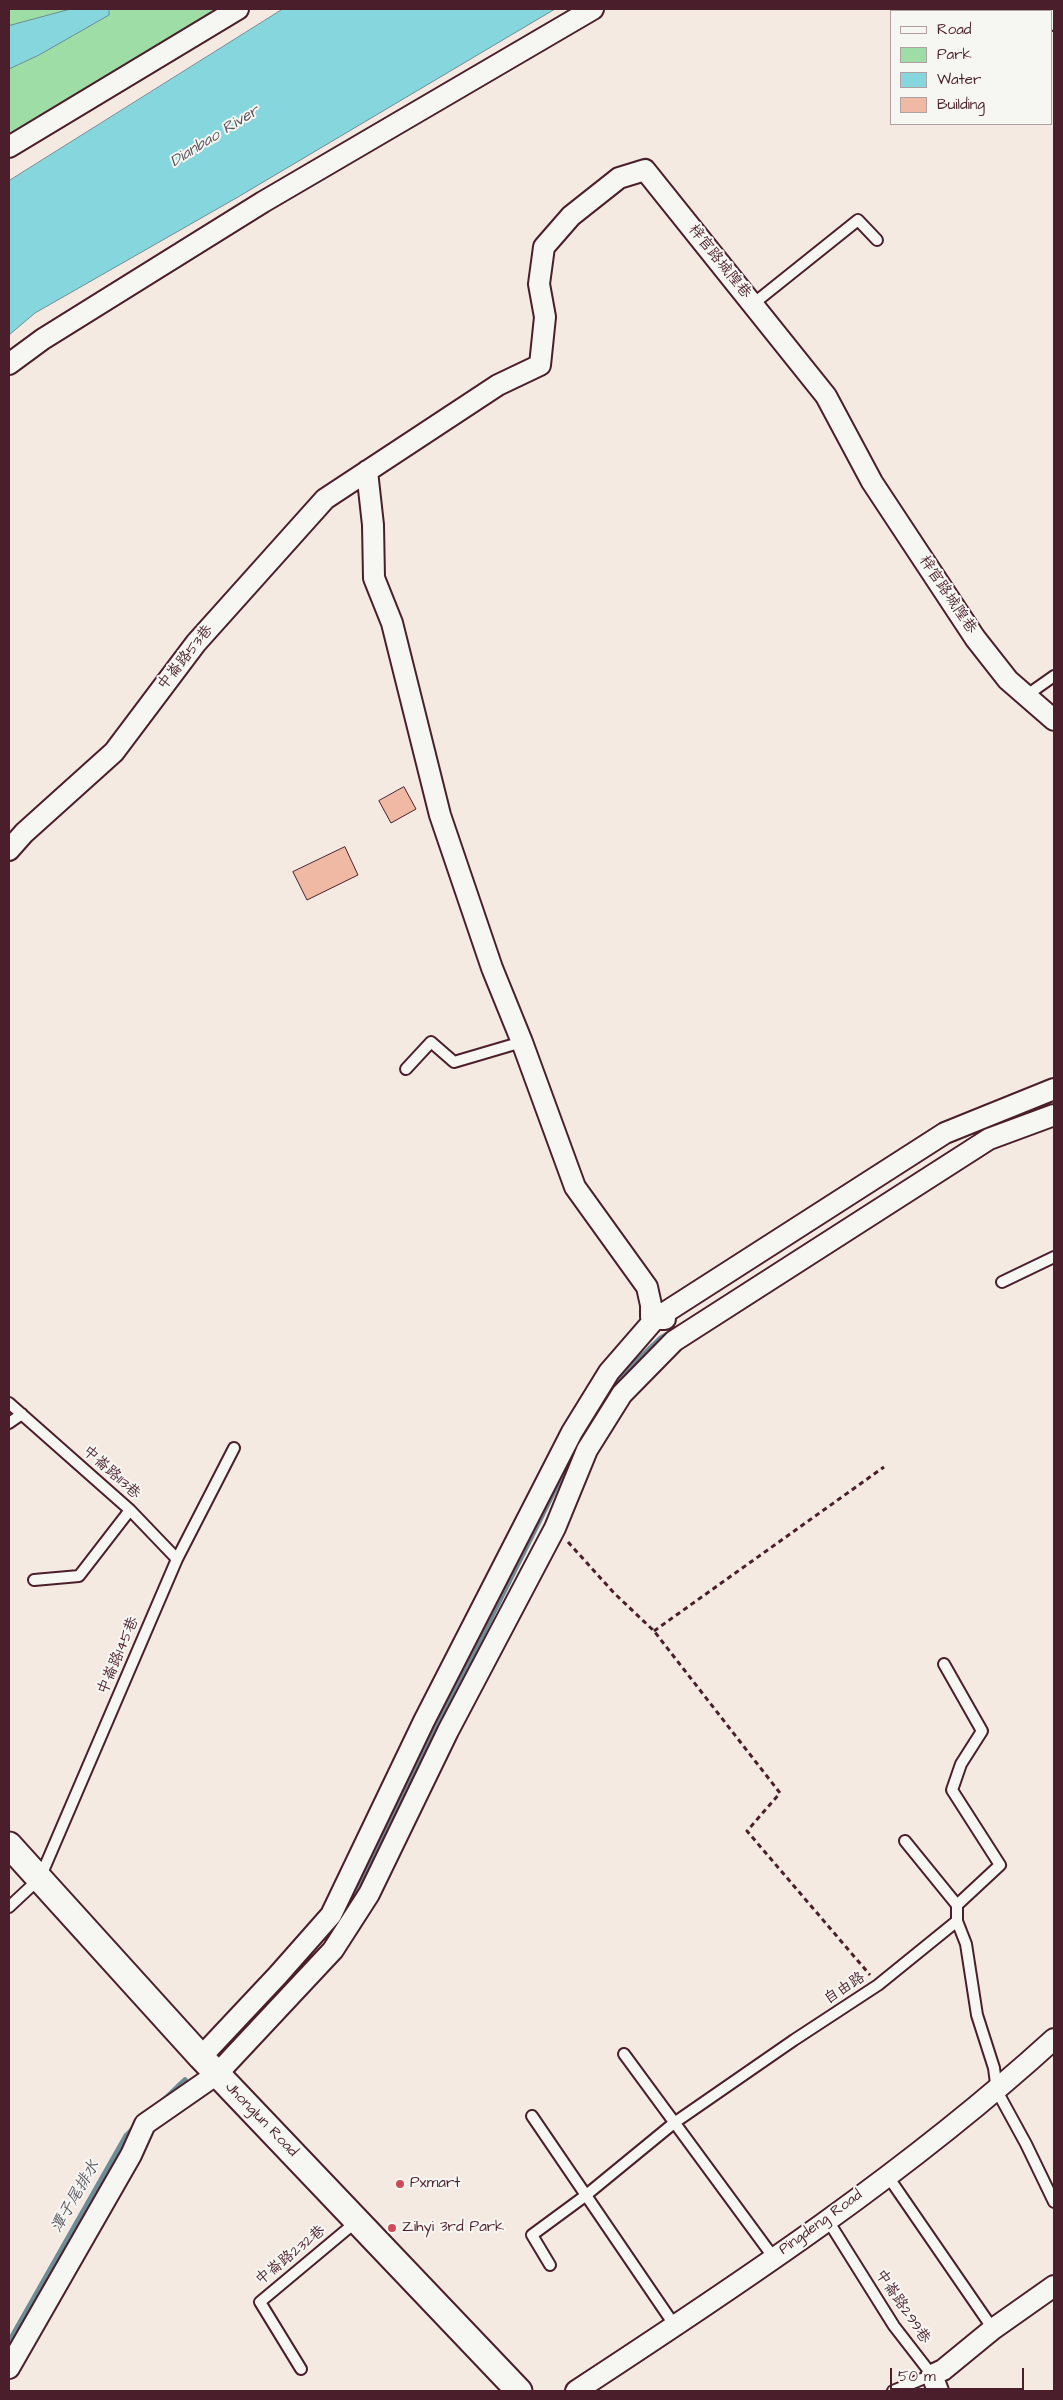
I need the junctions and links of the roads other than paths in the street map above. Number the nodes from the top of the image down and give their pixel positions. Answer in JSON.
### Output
{"nodes":[{"id":1,"x":238,"y":9,"type":"edge"},
{"id":2,"x":592,"y":9,"type":"edge"},
{"id":3,"x":9,"y":146,"type":"edge"},
{"id":4,"x":877,"y":240,"type":"dead end"},
{"id":5,"x":753,"y":304,"type":"junction"},
{"id":6,"x":9,"y":364,"type":"edge"},
{"id":7,"x":366,"y":471,"type":"junction"},
{"id":8,"x":1054,"y":676,"type":"edge"},
{"id":9,"x":1027,"y":696,"type":"junction"},
{"id":10,"x":1054,"y":720,"type":"edge"},
{"id":11,"x":9,"y":850,"type":"edge"},
{"id":12,"x":522,"y":1042,"type":"junction"},
{"id":13,"x":406,"y":1069,"type":"dead end"},
{"id":14,"x":1054,"y":1089,"type":"edge"},
{"id":15,"x":1054,"y":1115,"type":"edge"},
{"id":16,"x":952,"y":1145,"type":"junction"},
{"id":17,"x":1054,"y":1257,"type":"edge"},
{"id":18,"x":1002,"y":1282,"type":"dead end"},
{"id":19,"x":668,"y":1328,"type":"junction"},
{"id":20,"x":9,"y":1403,"type":"edge"},
{"id":21,"x":22,"y":1414,"type":"junction"},
{"id":22,"x":9,"y":1423,"type":"edge"},
{"id":23,"x":234,"y":1448,"type":"dead end"},
{"id":24,"x":130,"y":1510,"type":"junction"},
{"id":25,"x":177,"y":1559,"type":"junction"},
{"id":26,"x":34,"y":1580,"type":"dead end"},
{"id":27,"x":944,"y":1664,"type":"dead end"},
{"id":28,"x":436,"y":1726,"type":"junction"},
{"id":29,"x":906,"y":1841,"type":"dead end"},
{"id":30,"x":9,"y":1845,"type":"edge"},
{"id":31,"x":40,"y":1878,"type":"junction"},
{"id":32,"x":956,"y":1905,"type":"junction"},
{"id":33,"x":9,"y":1907,"type":"edge"},
{"id":34,"x":957,"y":1921,"type":"junction"},
{"id":35,"x":1054,"y":2039,"type":"edge"},
{"id":36,"x":624,"y":2054,"type":"dead end"},
{"id":37,"x":209,"y":2065,"type":"junction"},
{"id":38,"x":997,"y":2091,"type":"junction"},
{"id":39,"x":532,"y":2116,"type":"dead end"},
{"id":40,"x":674,"y":2123,"type":"junction"},
{"id":41,"x":887,"y":2175,"type":"junction"},
{"id":42,"x":586,"y":2196,"type":"junction"},
{"id":43,"x":1054,"y":2202,"type":"edge"},
{"id":44,"x":827,"y":2219,"type":"junction"},
{"id":45,"x":357,"y":2221,"type":"junction"},
{"id":46,"x":774,"y":2258,"type":"junction"},
{"id":47,"x":550,"y":2265,"type":"dead end"},
{"id":48,"x":1054,"y":2286,"type":"edge"},
{"id":49,"x":675,"y":2326,"type":"junction"},
{"id":50,"x":993,"y":2330,"type":"junction"},
{"id":51,"x":9,"y":2368,"type":"edge"},
{"id":52,"x":301,"y":2369,"type":"dead end"},
{"id":53,"x":935,"y":2383,"type":"edge"},
{"id":54,"x":519,"y":2391,"type":"edge"},
{"id":55,"x":576,"y":2391,"type":"edge"},
{"id":56,"x":893,"y":2391,"type":"edge"}],
"edges":[{"from":1,"to":3,"type":"street"},
{"from":2,"to":6,"type":"street"},
{"from":4,"to":5,"type":"lane"},
{"from":5,"to":7,"type":"street","name":"梓官路城隍巷"},
{"from":5,"to":9,"type":"street","name":"梓官路城隍巷"},
{"from":7,"to":11,"type":"street","name":"中崙路53巷"},
{"from":7,"to":12,"type":"street"},
{"from":8,"to":9,"type":"lane"},
{"from":9,"to":10,"type":"street","name":"梓官路城隍巷"},
{"from":12,"to":13,"type":"lane"},
{"from":12,"to":19,"type":"street"},
{"from":14,"to":16,"type":"street"},
{"from":15,"to":16,"type":"street"},
{"from":16,"to":19,"type":"street"},
{"from":16,"to":19,"type":"street"},
{"from":17,"to":18,"type":"lane"},
{"from":19,"to":28,"type":"street"},
{"from":19,"to":28,"type":"street"},
{"from":20,"to":21,"type":"lane","name":"中崙路113巷"},
{"from":21,"to":22,"type":"lane"},
{"from":21,"to":24,"type":"lane","name":"中崙路113巷"},
{"from":23,"to":25,"type":"lane","name":"中崙路145巷"},
{"from":24,"to":25,"type":"lane","name":"中崙路113巷"},
{"from":24,"to":26,"type":"lane"},
{"from":25,"to":31,"type":"lane","name":"中崙路145巷"},
{"from":27,"to":32,"type":"lane"},
{"from":28,"to":37,"type":"street"},
{"from":29,"to":32,"type":"lane"},
{"from":30,"to":31,"type":"street","name":"Jhonglun Road"},
{"from":31,"to":33,"type":"lane"},
{"from":31,"to":37,"type":"street","name":"Jhonglun Road"},
{"from":32,"to":34,"type":"lane"},
{"from":34,"to":38,"type":"lane"},
{"from":34,"to":40,"type":"lane","name":"自由路"},
{"from":35,"to":38,"type":"street","name":"Pingdeng Road"},
{"from":36,"to":40,"type":"lane"},
{"from":37,"to":45,"type":"street","name":"Jhonglun Road"},
{"from":37,"to":51,"type":"street"},
{"from":38,"to":41,"type":"street","name":"Pingdeng Road"},
{"from":38,"to":43,"type":"lane"},
{"from":39,"to":42,"type":"lane"},
{"from":40,"to":42,"type":"lane","name":"自由路"},
{"from":40,"to":46,"type":"lane"},
{"from":41,"to":44,"type":"street","name":"Pingdeng Road"},
{"from":41,"to":50,"type":"lane"},
{"from":42,"to":47,"type":"lane","name":"自由路"},
{"from":42,"to":49,"type":"lane"},
{"from":44,"to":46,"type":"street","name":"Pingdeng Road"},
{"from":44,"to":53,"type":"lane","name":"中崙路299巷"},
{"from":45,"to":52,"type":"lane","name":"中崙路232巷"},
{"from":45,"to":54,"type":"street","name":"Jhonglun Road"},
{"from":46,"to":49,"type":"street","name":"Pingdeng Road"},
{"from":48,"to":50,"type":"street"},
{"from":49,"to":55,"type":"street","name":"Pingdeng Road"},
{"from":50,"to":53,"type":"street"},
{"from":53,"to":56,"type":"lane"}]}
